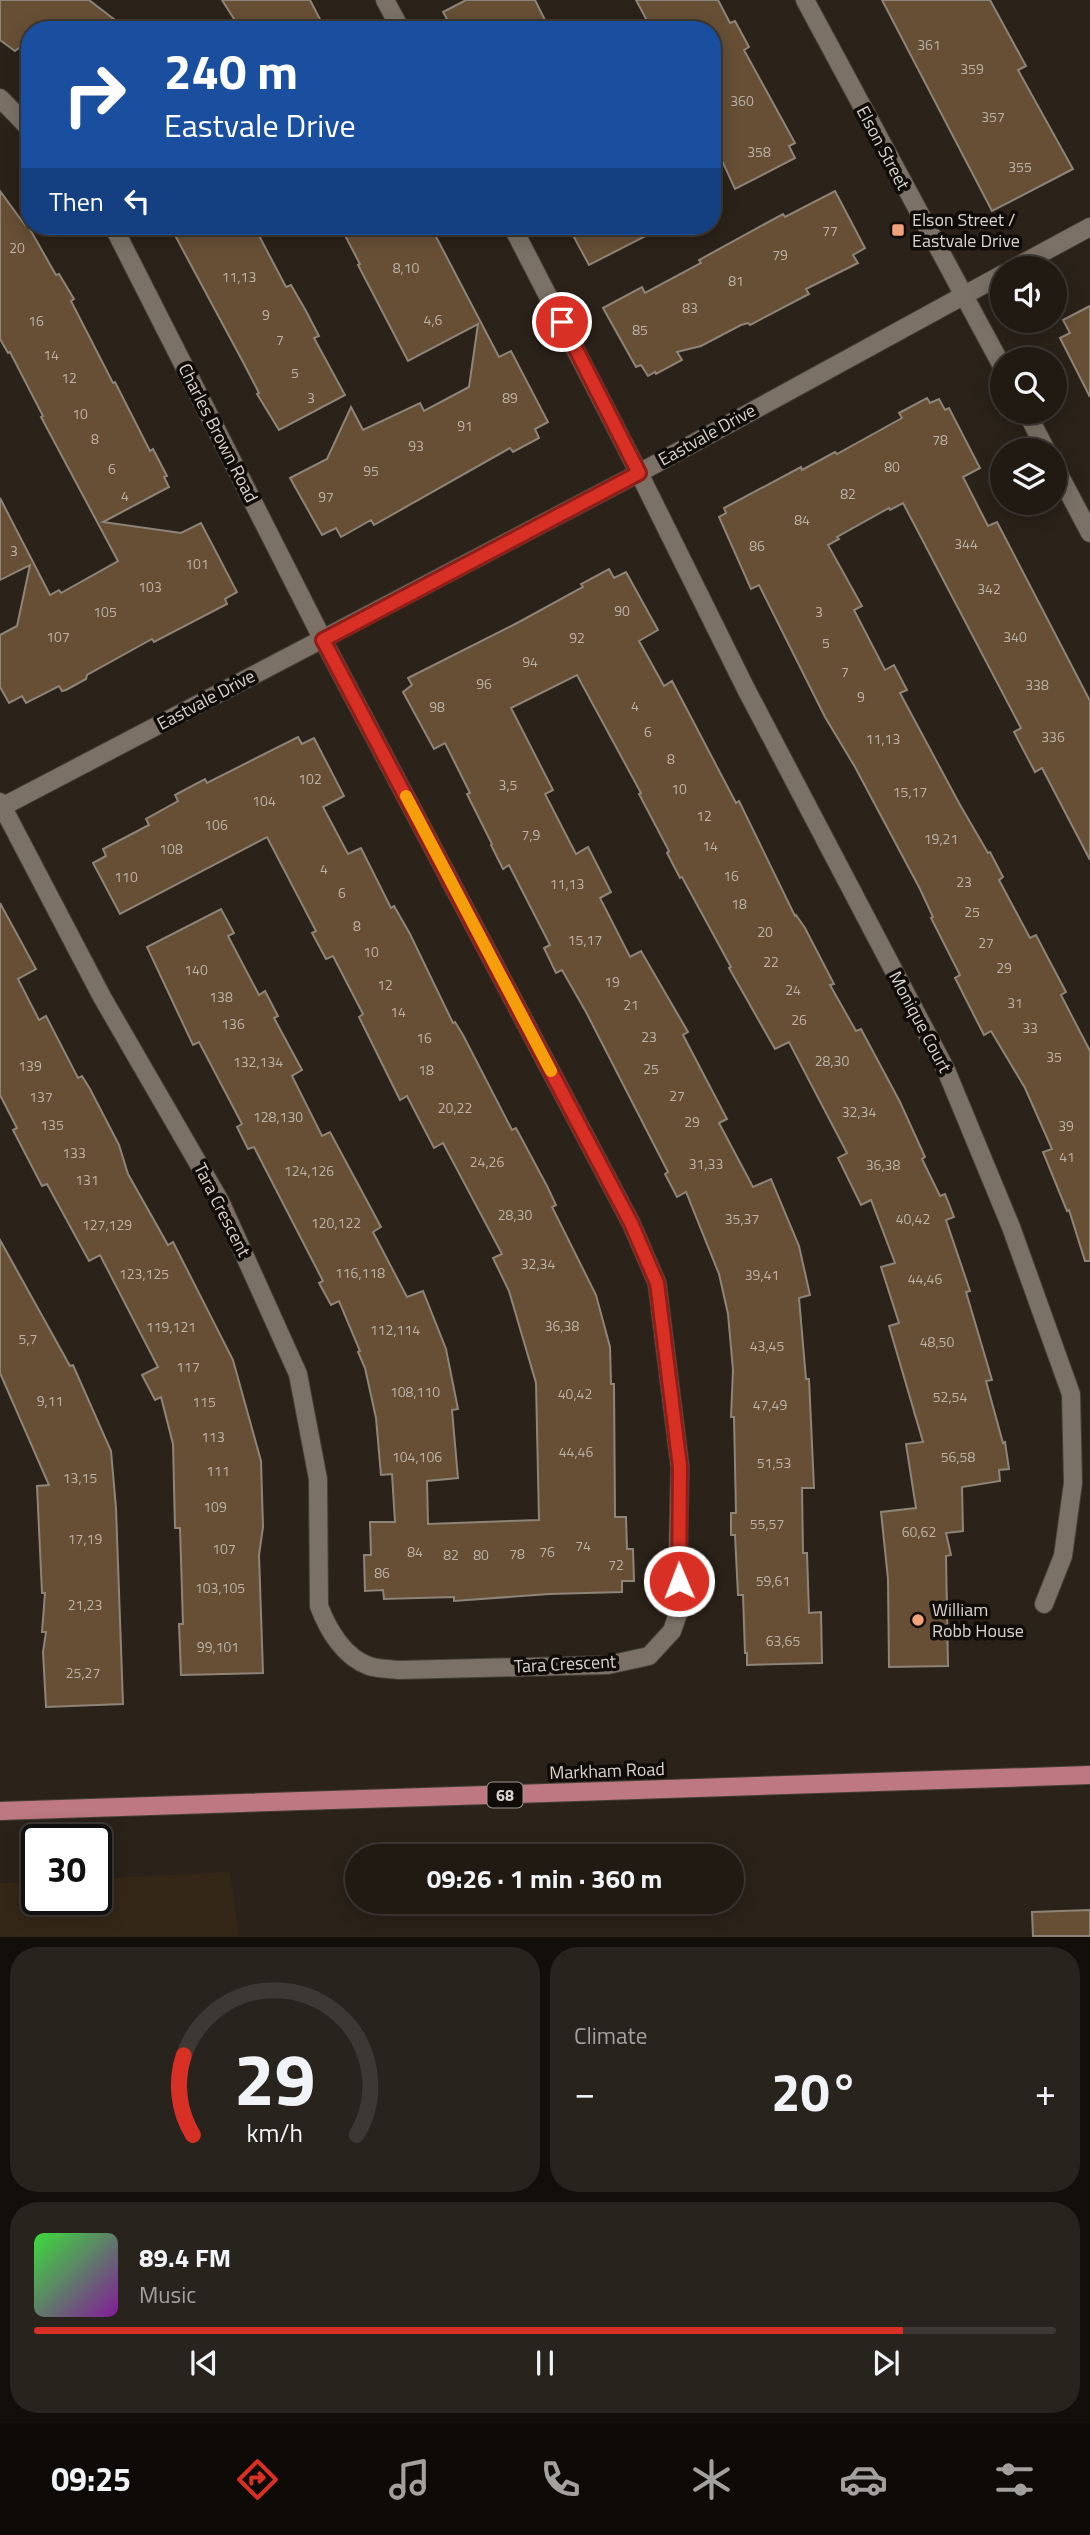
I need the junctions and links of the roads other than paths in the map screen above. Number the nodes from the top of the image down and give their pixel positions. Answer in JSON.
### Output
{"nodes":[{"id":1,"x":385,"y":0,"type":"edge"},
{"id":2,"x":805,"y":0,"type":"edge"},
{"id":3,"x":396,"y":21,"type":"edge"},
{"id":4,"x":0,"y":98,"type":"edge"},
{"id":5,"x":21,"y":120,"type":"edge"},
{"id":6,"x":1090,"y":227,"type":"edge"},
{"id":7,"x":118,"y":235,"type":"edge"},
{"id":8,"x":517,"y":235,"type":"edge"},
{"id":9,"x":1036,"y":256,"type":"edge"},
{"id":10,"x":990,"y":280,"type":"edge"},
{"id":11,"x":964,"y":293,"type":"junction"},
{"id":12,"x":992,"y":347,"type":"edge"},
{"id":13,"x":639,"y":473,"type":"junction"},
{"id":14,"x":1067,"y":490,"type":"edge"},
{"id":15,"x":1090,"y":533,"type":"edge"},
{"id":16,"x":323,"y":640,"type":"junction"},
{"id":17,"x":1,"y":806,"type":"edge"},
{"id":18,"x":1044,"y":1604,"type":"dead end"},
{"id":19,"x":1090,"y":1775,"type":"edge"},
{"id":20,"x":0,"y":1811,"type":"edge"}],
"edges":[{"from":1,"to":3,"type":"street"},
{"from":2,"to":11,"type":"street","name":"Elson Street"},
{"from":4,"to":5,"type":"street"},
{"from":6,"to":9,"type":"street"},
{"from":7,"to":16,"type":"street","name":"Charles Brown Road"},
{"from":8,"to":13,"type":"street","name":"Monique Court"},
{"from":10,"to":11,"type":"street","name":"Eastvale Drive"},
{"from":11,"to":12,"type":"street","name":"Elson Street"},
{"from":11,"to":13,"type":"street","name":"Eastvale Drive"},
{"from":13,"to":16,"type":"street","name":"Eastvale Drive"},
{"from":13,"to":18,"type":"street","name":"Monique Court"},
{"from":14,"to":15,"type":"street"},
{"from":16,"to":17,"type":"street","name":"Eastvale Drive"},
{"from":16,"to":17,"type":"street","name":"Tara Crescent"},
{"from":19,"to":20,"type":"main road","name":"Markham Road","number":"68"}]}
